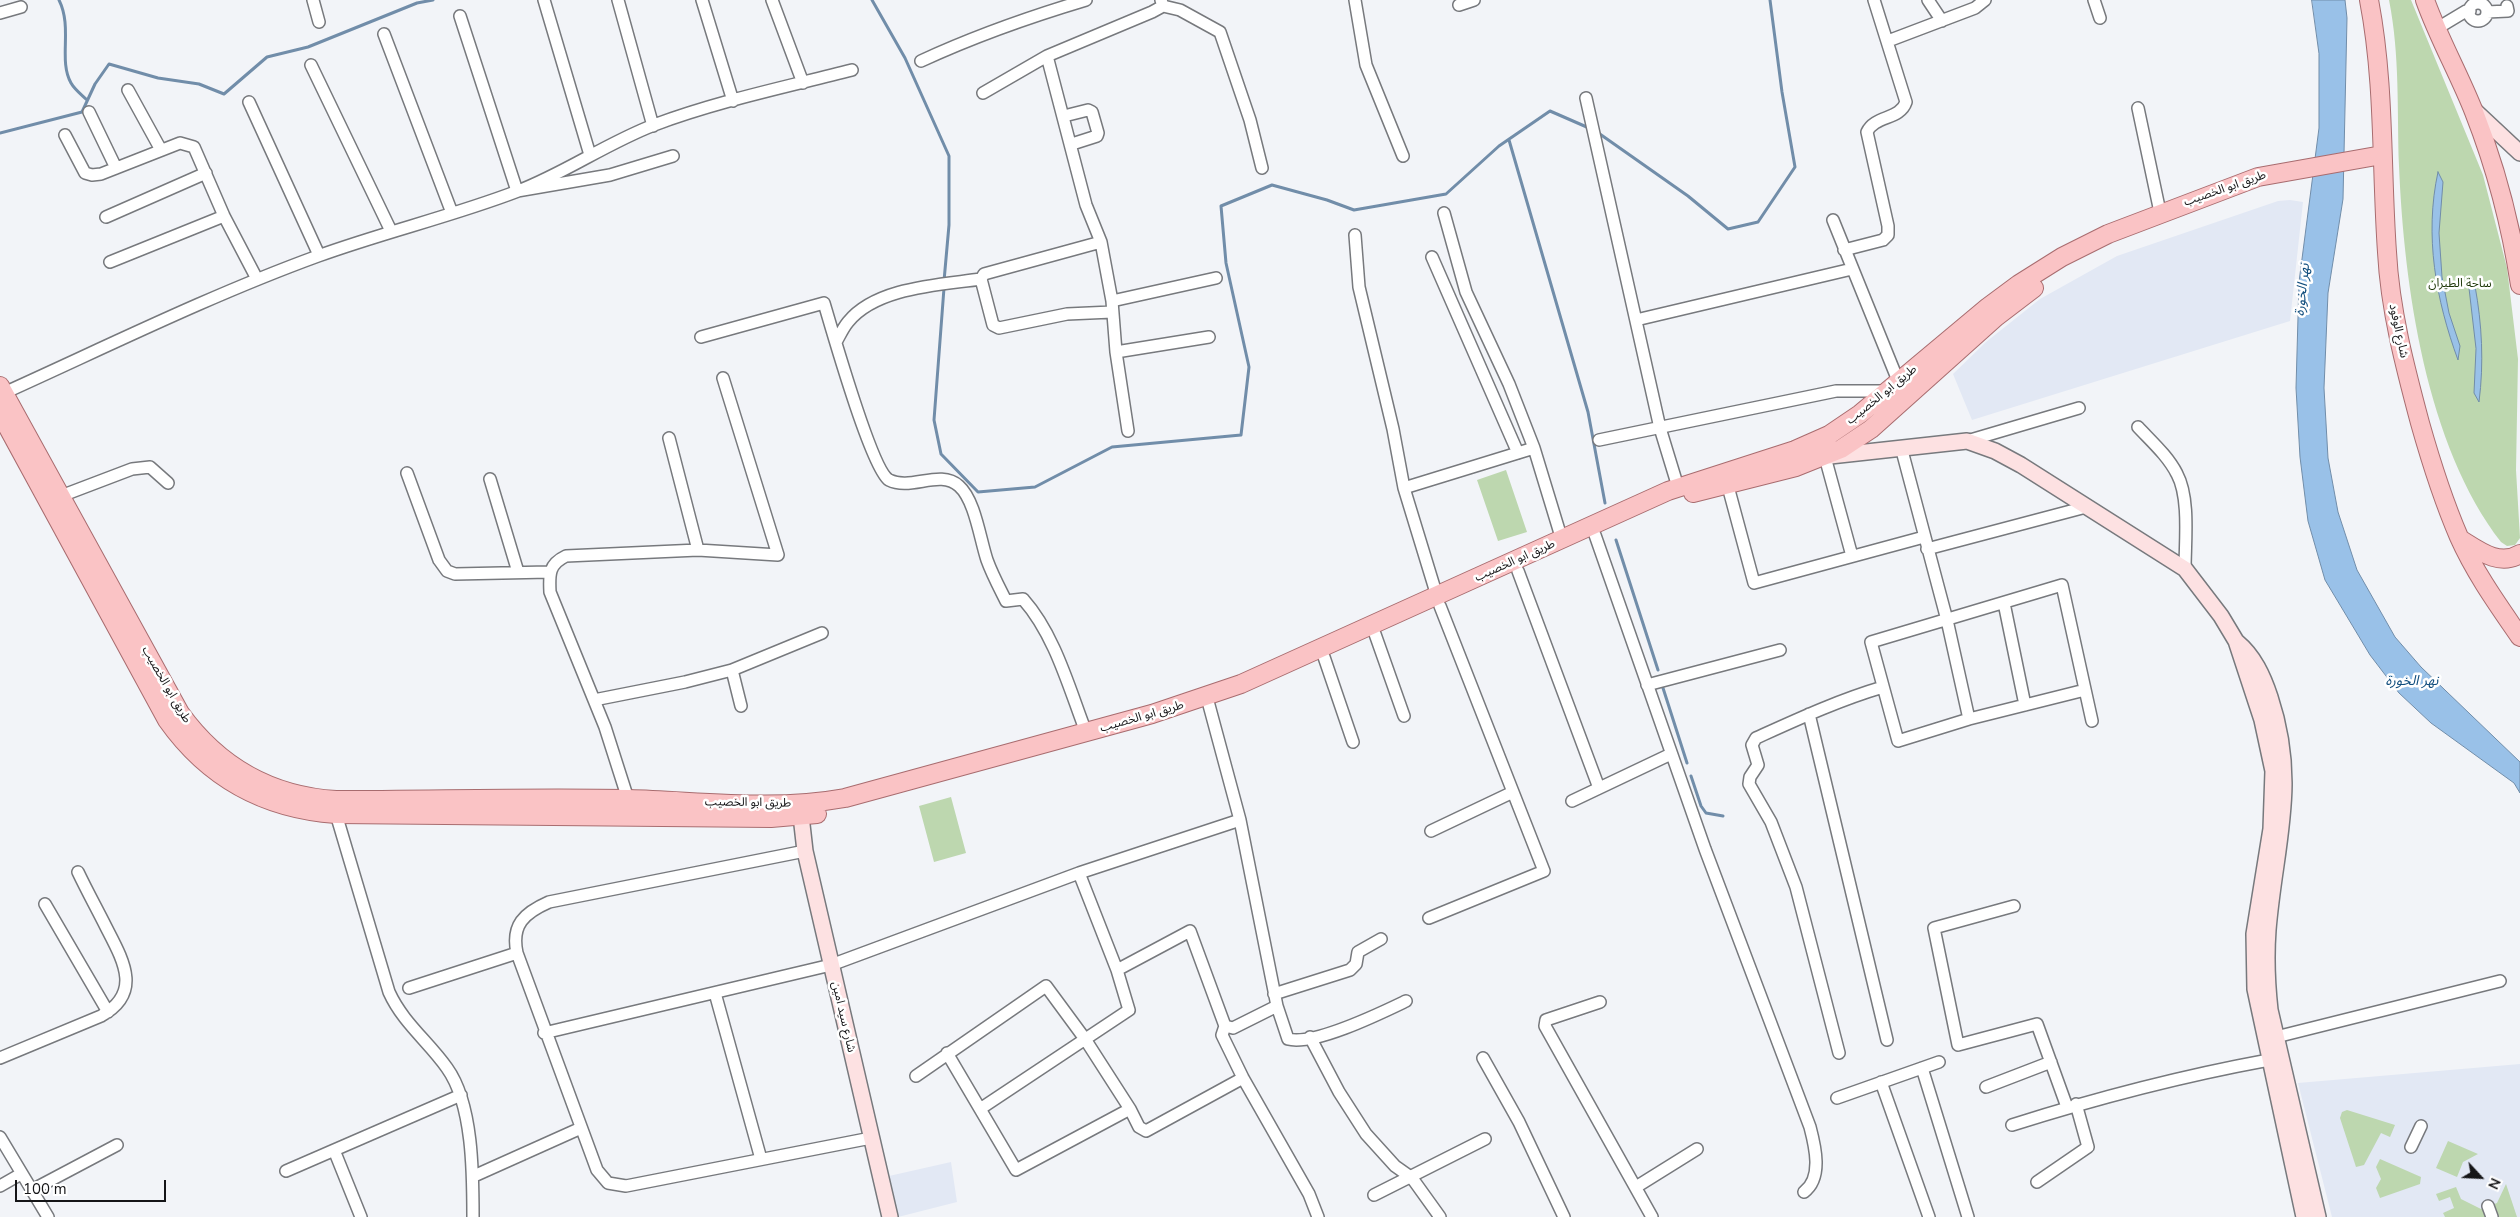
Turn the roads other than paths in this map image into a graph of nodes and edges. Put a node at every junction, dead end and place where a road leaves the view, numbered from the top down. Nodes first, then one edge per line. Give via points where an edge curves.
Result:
1 (313, 0) edge
2 (544, 0) edge
3 (618, 0) edge
4 (702, 0) edge
5 (772, 0) edge
6 (1086, 0) edge
7 (1354, 0) edge
8 (1474, 0) edge
9 (1874, 0) edge
10 (1928, 0) edge
11 (1985, 0) edge
12 (2094, 0) edge
13 (2369, 0) edge
14 (2425, 0) edge
15 (1162, 3) edge
16 (1459, 5) dead end
17 (2469, 6) edge
18 (2507, 6) dead end
19 (22, 7) dead end
20 (2487, 7) edge
21 (0, 14) edge
22 (460, 16) dead end
23 (2100, 18) dead end
24 (1942, 21) junction
25 (319, 22) dead end
26 (2436, 29) junction
27 (384, 34) dead end
28 (1888, 41) junction
29 (1047, 56) junction
30 (921, 61) dead end
31 (312, 65) dead end
32 (852, 70) dead end
33 (803, 83) junction
34 (128, 90) dead end
35 (983, 93) dead end
36 (1586, 98) dead end
37 (733, 100) junction
38 (249, 102) dead end
39 (2138, 108) dead end
40 (2473, 109) junction
41 (88, 112) dead end
42 (1064, 116) junction
43 (653, 126) junction
44 (65, 134) dead end
45 (1072, 144) junction
46 (161, 150) junction
47 (2520, 153) edge
48 (590, 155) junction
49 (672, 156) dead end
50 (1403, 156) dead end
51 (2382, 161) junction
52 (116, 168) junction
53 (1262, 168) dead end
54 (206, 173) junction
55 (2309, 173) junction
56 (517, 191) junction
57 (2160, 212) junction
58 (452, 213) junction
59 (1444, 213) dead end
60 (224, 216) junction
61 (106, 217) dead end
62 (1833, 220) dead end
63 (391, 231) junction
64 (1355, 235) dead end
65 (1101, 242) junction
66 (2517, 248) edge
67 (1844, 250) junction
68 (319, 255) junction
69 (1432, 257) dead end
70 (110, 262) dead end
71 (1852, 269) junction
72 (1216, 278) dead end
73 (257, 279) junction
74 (981, 279) junction
75 (2520, 285) edge
76 (1112, 307) junction
77 (1992, 312) junction
78 (1636, 320) junction
79 (701, 337) dead end
80 (1209, 337) dead end
81 (836, 342) junction
82 (1116, 352) junction
83 (723, 378) dead end
84 (1894, 387) junction
85 (2, 390) edge
86 (2079, 408) dead end
87 (0, 413) edge
88 (2138, 427) dead end
89 (1660, 428) junction
90 (1128, 431) dead end
91 (669, 438) dead end
92 (1599, 440) dead end
93 (1967, 442) junction
94 (1534, 448) junction
95 (1901, 448) junction
96 (1518, 453) junction
97 (1824, 457) junction
98 (407, 473) dead end
99 (490, 479) dead end
100 (1726, 479) junction
101 (168, 483) dead end
102 (1678, 486) junction
103 (1404, 488) junction
104 (61, 496) junction
105 (2086, 507) junction
106 (1595, 535) junction
107 (1924, 537) junction
108 (2460, 538) junction
109 (1562, 540) junction
110 (1927, 549) junction
111 (698, 550) junction
112 (2520, 554) edge
113 (1852, 556) junction
114 (2185, 569) junction
115 (1518, 571) junction
116 (518, 572) junction
117 (549, 572) junction
118 (1438, 601) junction
119 (2004, 603) junction
120 (1947, 620) junction
121 (822, 633) dead end
122 (1376, 634) junction
123 (2520, 637) edge
124 (2236, 641) junction
125 (1780, 650) dead end
126 (1324, 656) junction
127 (732, 670) junction
128 (1646, 685) junction
129 (1883, 687) junction
130 (2085, 690) junction
131 (594, 700) junction
132 (2025, 705) junction
133 (741, 706) dead end
134 (1209, 706) junction
135 (1809, 714) junction
136 (1404, 716) dead end
137 (1969, 719) junction
138 (2092, 721) dead end
139 (1086, 732) junction
140 (1353, 742) dead end
141 (1023, 754) junction
142 (1671, 754) junction
143 (1599, 788) junction
144 (1514, 792) junction
145 (628, 799) junction
146 (1572, 801) dead end
147 (552, 807) junction
148 (336, 814) junction
149 (801, 816) junction
150 (1240, 820) junction
151 (1431, 831) dead end
152 (805, 851) junction
153 (78, 872) dead end
154 (1079, 873) junction
155 (45, 904) dead end
156 (2014, 906) dead end
157 (1429, 918) dead end
158 (1381, 939) dead end
159 (517, 953) junction
160 (831, 966) junction
161 (1117, 970) junction
162 (2500, 981) dead end
163 (409, 988) dead end
164 (715, 993) junction
165 (1276, 1000) junction
166 (1406, 1000) dead end
167 (1600, 1002) dead end
168 (108, 1012) junction
169 (1225, 1026) junction
170 (544, 1033) junction
171 (1310, 1037) junction
172 (2276, 1038) junction
173 (1085, 1039) junction
174 (1887, 1040) dead end
175 (947, 1053) junction
176 (1839, 1053) dead end
177 (0, 1058) edge
178 (1483, 1058) dead end
179 (2269, 1060) junction
180 (1939, 1062) dead end
181 (2051, 1062) junction
182 (1922, 1068) junction
183 (916, 1076) dead end
184 (1242, 1078) junction
185 (1881, 1082) junction
186 (1986, 1087) dead end
187 (461, 1095) junction
188 (1837, 1098) dead end
189 (2071, 1106) junction
190 (980, 1109) junction
191 (1130, 1109) junction
192 (2012, 1124) dead end
193 (2421, 1126) dead end
194 (581, 1128) junction
195 (0, 1137) edge
196 (871, 1138) junction
197 (1486, 1139) dead end
198 (117, 1145) dead end
199 (2411, 1146) dead end
200 (1697, 1149) dead end
201 (334, 1150) junction
202 (761, 1159) junction
203 (286, 1171) dead end
204 (21, 1174) junction
205 (474, 1176) junction
206 (1412, 1178) junction
207 (2038, 1182) dead end
208 (0, 1186) edge
209 (1636, 1187) junction
210 (32, 1190) junction
211 (1804, 1192) dead end
212 (1374, 1194) dead end
213 (48, 1217) edge
214 (361, 1217) edge
215 (473, 1217) edge
216 (890, 1217) edge
217 (1318, 1217) edge
218 (1440, 1217) edge
219 (1564, 1217) edge
220 (1652, 1217) edge
221 (1929, 1217) edge
222 (1968, 1217) edge
223 (2304, 1217) edge
224 (2318, 1217) edge

1 - 25 street
2 - 48 street
3 - 43 street
4 - 37 street
5 - 33 street
6 - 30 street via 1027,17
7 - 50 street via 1366,65
8 - 16 street
9 - 28 street
10 - 24 street
11 - 24 street via 1975,8
12 - 23 street
13 - 51 main road, شارع الوفود via 2378,65
14 - 26 main road
15 - 29 street via 1136,21
15 - 53 street via 1220,32 1250,120
17 - 20 street via 2473,19 2478,21 2486,17
17 - 26 street
18 - 20 street via 2508,11
19 - 21 street
22 - 56 street
24 - 28 street
26 - 40 main road
27 - 58 street
28 - 67 street via 1906,102 1899,112 1871,125 1867,136 1889,232 1883,240
29 - 35 street
29 - 42 street
31 - 63 street
32 - 33 street
33 - 37 street
34 - 46 street
36 - 78 street
37 - 43 street
38 - 68 street
39 - 57 street
40 - 47 street
40 - 66 main road
41 - 52 street
42 - 45 street
42 - 45 street via 1088,110 1092,112 1097,136
43 - 48 street
44 - 52 street via 85,173 101,174
45 - 65 street via 1086,205
46 - 52 street
46 - 54 street via 180,142 194,147
48 - 56 street via 555,176
49 - 56 street via 610,175
51 - 55 main road, طريق ابو الخصيب
51 - 108 main road, شارع الوفود via 2387,254 2398,331 2434,470
54 - 60 street
54 - 61 street
55 - 57 main road, طريق ابو الخصيب via 2258,177
55 - 77 main road, طريق ابو الخصيب via 2112,244
56 - 58 street
57 - 77 main road, طريق ابو الخصيب via 2062,257
58 - 63 street
59 - 94 street via 1466,292 1510,384
60 - 70 street
60 - 73 street
62 - 67 street
63 - 68 street
64 - 103 street via 1359,287
65 - 74 street via 984,274
65 - 76 street
66 - 75 main road
67 - 71 street
68 - 73 street
69 - 96 street
71 - 78 street
71 - 84 street
72 - 76 street
73 - 85 street
74 - 76 street via 993,325 999,328
74 - 81 street via 896,292 876,300 849,321
76 - 82 street
77 - 84 main road, طريق ابو الخصيب
77 - 97 main road, طريق ابو الخصيب via 1871,429
78 - 89 street
79 - 81 street via 824,304
80 - 82 street
81 - 139 street via 853,400 884,477 909,485 944,480 959,486 974,513 988,561 1006,601 1023,599 1032,609 1047,636
82 - 90 street
83 - 111 street via 778,555
84 - 89 street via 1836,391
84 - 100 main road, طريق ابو الخصيب via 1853,420 1821,439
85 - 104 main road, طريق ابو الخصيب
86 - 93 street
87 - 148 main road, طريق ابو الخصيب via 156,703 178,737 207,765 252,794 296,809
88 - 114 street via 2174,468 2181,483
89 - 92 street
89 - 102 street
91 - 111 street
93 - 95 street
93 - 105 street via 1995,451 2021,465
94 - 96 street
94 - 109 street
95 - 97 street
95 - 107 street
96 - 103 street
97 - 100 main road, طريق ابو الخصيب
97 - 113 street
98 - 116 street via 443,568 455,574
99 - 116 street
100 - 102 main road, طريق ابو الخصيب
100 - 106 main road, طريق ابو الخصيب
100 - 113 street via 1754,583
101 - 104 street via 150,467 143,467
102 - 109 main road, طريق ابو الخصيب
103 - 118 street
104 - 147 main road, طريق ابو الخصيب via 180,713 203,742 247,776 282,791 318,799
105 - 110 street
105 - 114 street
106 - 115 main road, طريق ابو الخصيب
106 - 128 street
107 - 110 street
107 - 113 street
108 - 112 main road via 2498,559
108 - 123 main road, شارع الوفود via 2486,586
109 - 118 main road, طريق ابو الخصيب
110 - 120 street
111 - 117 street via 566,556 557,560
114 - 124 street via 2222,616
115 - 118 main road, طريق ابو الخصيب
115 - 143 street
116 - 117 street
117 - 131 street via 550,592
118 - 122 main road, طريق ابو الخصيب
118 - 139 main road, طريق ابو الخصيب via 1219,693
118 - 144 street
119 - 120 street
119 - 130 street via 2062,585
119 - 132 street
120 - 129 street via 1871,642
120 - 137 street
121 - 127 street
122 - 126 main road, طريق ابو الخصيب
122 - 136 street
124 - 172 street via 2248,651 2267,687 2279,728 2285,771 2284,814 2267,952 2270,1010
124 - 179 street via 2262,720 2273,770 2271,829 2253,952 2257,1007
125 - 128 street
126 - 134 main road, طريق ابو الخصيب
126 - 140 street
127 - 131 street
127 - 133 street
128 - 142 street
129 - 135 street
129 - 137 street via 1898,741
130 - 132 street
130 - 138 street
131 - 145 street
132 - 137 street
134 - 141 main road, طريق ابو الخصيب
134 - 150 street
135 - 174 street
135 - 176 street via 1754,740 1752,748 1758,765 1749,784 1771,822 1796,887
139 - 141 main road, طريق ابو الخصيب
141 - 145 main road, طريق ابو الخصيب via 844,798 811,803 777,805
141 - 149 main road, طريق ابو الخصيب via 864,804
142 - 143 street
142 - 211 street via 1810,1127 1815,1172 1811,1186
143 - 146 street
144 - 151 street
144 - 157 street via 1544,871
145 - 147 main road, طريق ابو الخصيب
147 - 148 main road, طريق ابو الخصيب
147 - 149 main road, طريق ابو الخصيب
148 - 187 street via 392,998 403,1017 446,1067
149 - 152 street, شارع سيد امين
150 - 154 street
150 - 165 street
152 - 159 street via 549,902 522,918 515,935
152 - 160 street, شارع سيد امين
153 - 168 street via 125,966 124,992
154 - 160 street
154 - 161 street
155 - 168 street
156 - 181 street via 1934,928 1958,1045 2037,1024
158 - 165 street via 1358,952 1356,964 1350,970
159 - 163 street
159 - 170 street
160 - 164 street
160 - 196 street, شارع سيد امين
161 - 169 street via 1190,931
161 - 173 street via 1129,1010
162 - 172 street
164 - 170 street
164 - 202 street
165 - 169 street via 1233,1028
165 - 171 street via 1288,1038 1297,1041
166 - 171 street via 1347,1027
167 - 209 street via 1546,1020 1545,1026
168 - 177 street
169 - 184 street via 1222,1035
170 - 194 street
171 - 206 street via 1366,1134 1395,1166
172 - 224 street
173 - 175 street via 1046,986
173 - 190 street
173 - 191 street
175 - 183 street
175 - 190 street
178 - 219 street
179 - 189 street via 2167,1081
179 - 223 street
180 - 182 street
181 - 186 street
181 - 189 street
182 - 185 street
182 - 222 street
184 - 191 street via 1146,1131 1139,1127
184 - 217 street via 1309,1194
185 - 188 street
185 - 221 street
187 - 201 street
187 - 205 street
189 - 192 street
189 - 207 street via 2088,1147
190 - 191 street via 1016,1170
193 - 199 street
194 - 202 street via 602,1178 617,1186
194 - 205 street
195 - 204 street
196 - 202 street
196 - 216 street, شارع سيد امين
197 - 206 street
198 - 210 street
200 - 209 street
201 - 203 street
201 - 214 street
204 - 208 street
204 - 210 street
205 - 215 street
206 - 212 street
206 - 218 street
209 - 220 street
210 - 213 street

